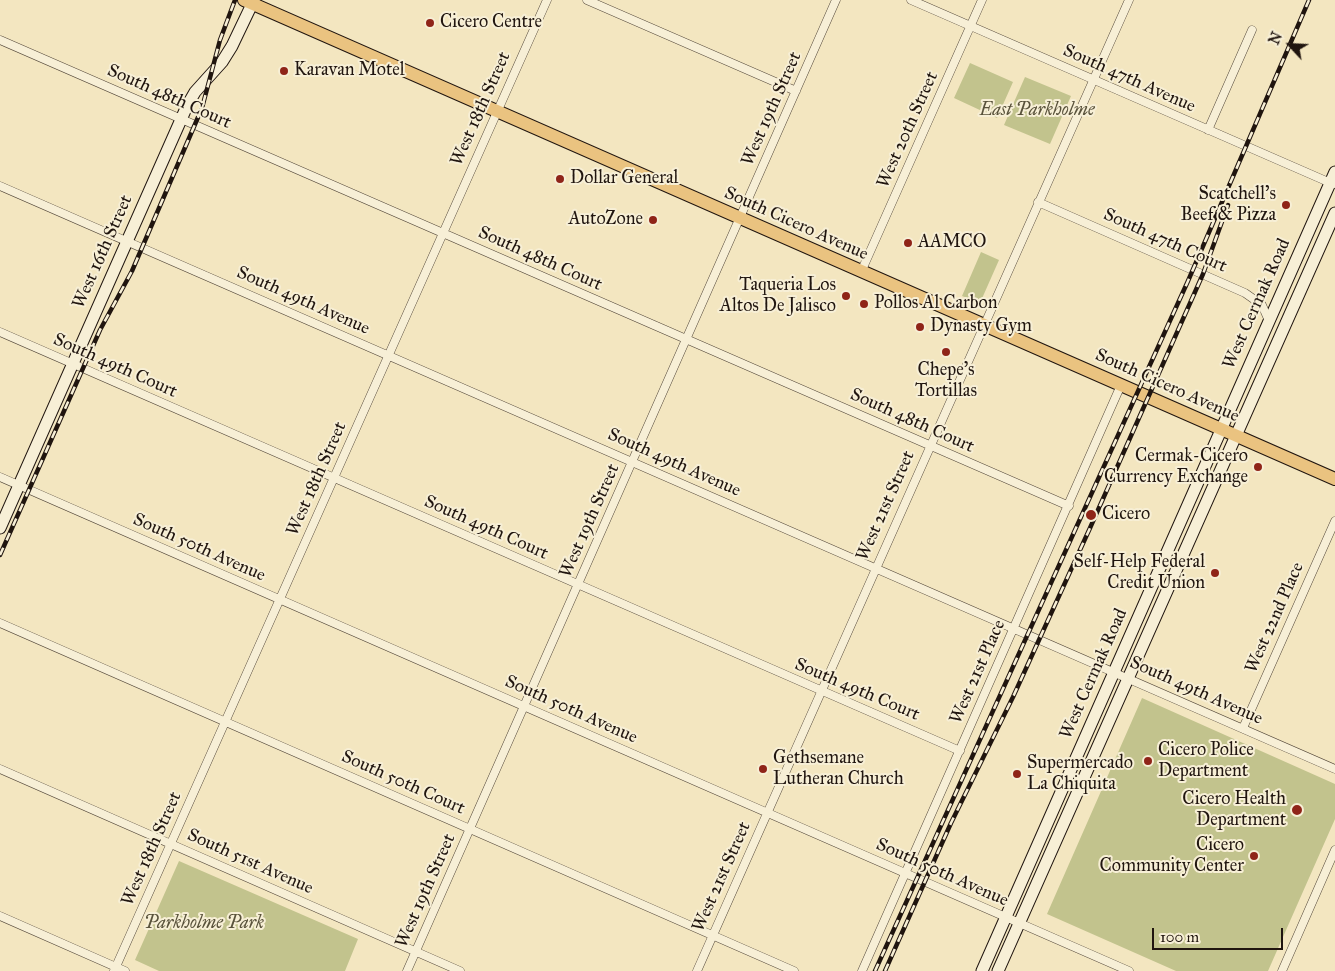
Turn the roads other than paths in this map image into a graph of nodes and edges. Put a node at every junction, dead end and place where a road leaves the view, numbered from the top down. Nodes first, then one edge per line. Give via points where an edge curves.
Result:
1 (547, 0) edge
2 (587, 0) edge
3 (836, 0) edge
4 (912, 0) edge
5 (982, 0) edge
6 (1129, 0) edge
7 (250, 1) edge
8 (970, 26) junction
9 (1252, 30) dead end
10 (0, 40) edge
11 (1093, 79) junction
12 (796, 91) junction
13 (497, 111) junction
14 (182, 119) junction
15 (1208, 130) junction
16 (1334, 180) edge
17 (0, 186) edge
18 (1038, 202) junction
19 (1335, 213) edge
20 (740, 218) junction
21 (443, 233) junction
22 (128, 241) junction
23 (861, 272) junction
24 (1269, 321) junction
25 (983, 325) junction
26 (0, 332) edge
27 (686, 339) junction
28 (389, 355) junction
29 (73, 364) junction
30 (1121, 385) junction
31 (1221, 429) junction
32 (1236, 435) junction
33 (929, 445) junction
34 (632, 461) junction
35 (0, 477) edge
36 (334, 478) junction
37 (1335, 479) edge
38 (19, 486) junction
39 (1068, 506) junction
40 (1335, 521) edge
41 (0, 528) edge
42 (875, 567) junction
43 (578, 584) junction
44 (280, 600) junction
45 (0, 623) edge
46 (1014, 628) junction
47 (1115, 671) junction
48 (1128, 677) junction
49 (821, 691) junction
50 (524, 706) junction
51 (225, 722) junction
52 (1242, 728) junction
53 (960, 751) junction
54 (1335, 769) edge
55 (0, 770) edge
56 (767, 813) junction
57 (470, 829) junction
58 (171, 844) junction
59 (1335, 850) edge
60 (905, 873) junction
61 (0, 916) edge
62 (1006, 917) junction
63 (1019, 923) junction
64 (713, 935) junction
65 (416, 952) junction
66 (115, 969) edge
67 (125, 971) edge
68 (407, 971) edge
69 (460, 971) edge
70 (697, 971) edge
71 (794, 971) edge
72 (862, 971) edge
73 (982, 971) edge
74 (998, 971) edge
75 (1129, 971) edge
76 (1282, 971) edge

1 - 13 street, West 18th Street
2 - 12 street
3 - 12 street, West 19th Street
4 - 8 street, South 47th Avenue
5 - 8 street, West 20th Street
6 - 11 street, West 21st Street
7 - 13 main road, South Cicero Avenue
7 - 14 main road, West 16th Street via 232,46 195,92
8 - 11 street, South 47th Avenue
8 - 23 street, West 20th Street
9 - 15 street
10 - 14 street, South 48th Court
11 - 15 street, South 47th Avenue
11 - 18 street, West 21st Street
12 - 20 street, West 19th Street
13 - 20 main road, South Cicero Avenue
13 - 21 street, West 18th Street
14 - 21 street, South 48th Court
14 - 22 main road, West 16th Street
15 - 16 street, South 47th Avenue
16 - 24 main road, West Cermak Road
17 - 22 street, South 49th Avenue
18 - 24 street, South 47th Court via 1245,293 1262,305
18 - 25 street, West 21st Street
19 - 32 main road, West Cermak Road
20 - 23 main road, South Cicero Avenue
20 - 27 street, West 19th Street
21 - 27 street, South 48th Court
21 - 28 street, West 18th Street
22 - 28 street, South 49th Avenue
22 - 29 main road, West 16th Street
23 - 25 main road, South Cicero Avenue
24 - 31 main road, West Cermak Road
25 - 30 main road, South Cicero Avenue
25 - 33 street, West 21st Street
26 - 29 street, South 49th Court
27 - 33 street, South 48th Court
27 - 34 street, West 19th Street
28 - 34 street, South 49th Avenue
28 - 36 street, West 18th Street
29 - 36 street, South 49th Court
29 - 38 main road, West 16th Street
30 - 31 main road, South Cicero Avenue
30 - 39 street, West 21st Place
31 - 32 main road, South Cicero Avenue
31 - 47 main road, West Cermak Road
32 - 37 main road, South Cicero Avenue
32 - 48 main road, West Cermak Road
33 - 39 street, South 48th Court
33 - 42 street, West 21st Street
34 - 42 street, South 49th Avenue
34 - 43 street, West 19th Street
35 - 38 street, South 50th Avenue
36 - 43 street, South 49th Court
36 - 44 street, West 18th Street
38 - 41 main road, West 16th Street
38 - 44 street, South 50th Avenue
39 - 46 street, West 21st Place
40 - 52 street, West 22nd Place
42 - 46 street, South 49th Avenue
42 - 49 street, West 21st Street
43 - 49 street, South 49th Court
43 - 50 street, West 19th Street
44 - 50 street, South 50th Avenue
44 - 51 street, West 18th Street
45 - 51 street, South 50th Court
46 - 47 street, South 49th Avenue
46 - 53 street, West 21st Place
47 - 48 street, South 49th Avenue
47 - 62 main road, West Cermak Road
48 - 52 street, South 49th Avenue
48 - 63 main road, West Cermak Road
49 - 53 street, South 49th Court
49 - 56 street, West 21st Street
50 - 56 street, South 50th Avenue
50 - 57 street, West 19th Street
51 - 57 street, South 50th Court
51 - 58 street, West 18th Street
52 - 54 street, South 49th Avenue
53 - 60 street, West 21st Place
55 - 58 street, South 51st Avenue
56 - 60 street, South 50th Avenue
56 - 64 street, West 21st Street
57 - 64 street, South 50th Court
57 - 65 street, West 19th Street
58 - 65 street, South 51st Avenue
58 - 66 street, West 18th Street
59 - 76 street
60 - 62 street, South 50th Avenue
60 - 72 street, West 21st Place
61 - 66 street
62 - 63 street, South 50th Avenue
62 - 73 main road, West Cermak Road
63 - 74 main road, West Cermak Road
63 - 75 street, South 50th Avenue
64 - 70 street, West 21st Street
64 - 71 street, South 50th Court
65 - 68 street, West 19th Street
65 - 69 street, South 51st Avenue
66 - 67 street

